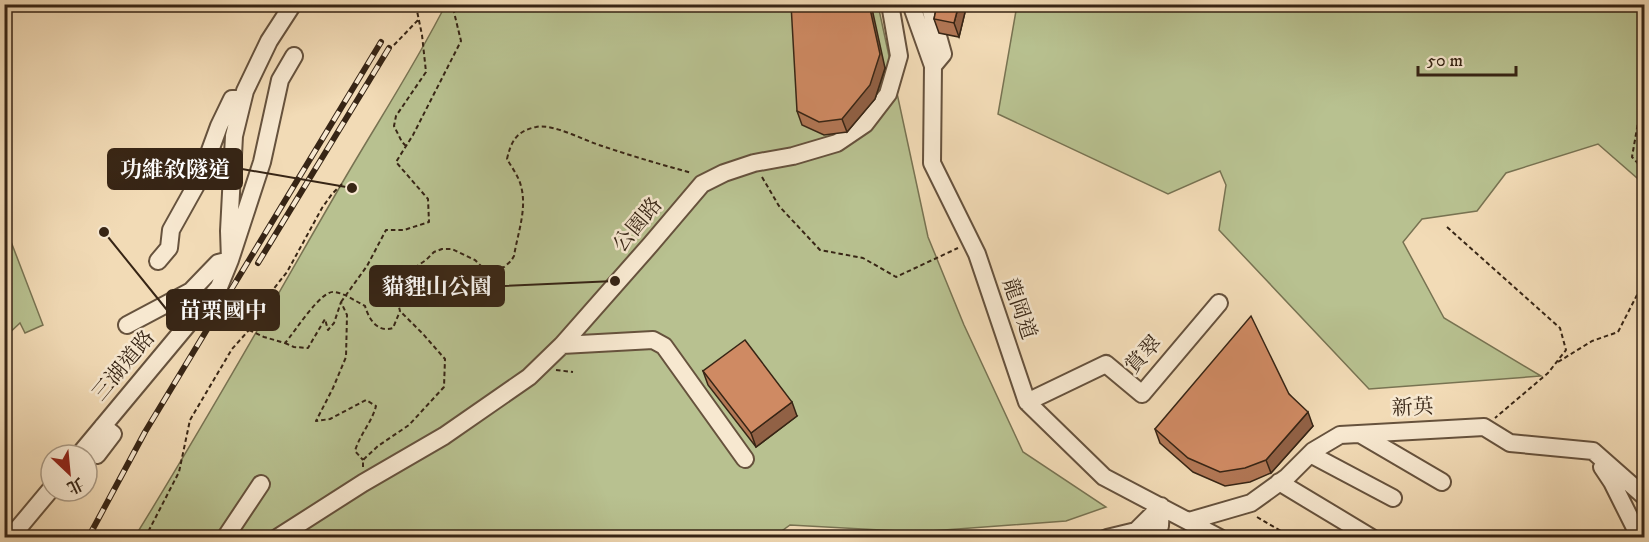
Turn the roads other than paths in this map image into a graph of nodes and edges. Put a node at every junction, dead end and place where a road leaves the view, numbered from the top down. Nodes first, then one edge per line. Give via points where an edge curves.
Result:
1 (293, 4) edge
2 (890, 4) edge
3 (911, 4) edge
4 (929, 4) edge
5 (294, 56) dead end
6 (933, 66) junction
7 (243, 99) junction
8 (230, 260) junction
9 (158, 261) dead end
10 (1219, 303) dead end
11 (127, 325) dead end
12 (562, 345) junction
13 (1027, 402) junction
14 (104, 426) junction
15 (1360, 434) junction
16 (89, 443) edge
17 (1593, 451) junction
18 (99, 452) edge
19 (1310, 454) junction
20 (745, 459) dead end
21 (1279, 482) junction
22 (1442, 482) dead end
23 (261, 484) dead end
24 (1644, 496) edge
25 (1393, 498) dead end
26 (39, 503) edge
27 (1161, 506) junction
28 (1189, 521) junction
29 (8, 537) edge
30 (225, 537) edge
31 (277, 537) edge
32 (1107, 537) edge
33 (1150, 537) edge
34 (1220, 537) edge
35 (1372, 537) edge
36 (1640, 537) edge

1 - 7 street, 三湖道路 via 269,41
2 - 12 street, 公園路 via 899,56 888,94 865,124 837,143 754,163 702,183
3 - 6 street, 龍岡道
4 - 6 street via 944,54
5 - 8 street via 280,80 262,162
6 - 13 street, 龍岡道 via 932,163 977,254
7 - 8 street, 三湖道路 via 234,136
7 - 9 street via 232,99 200,178 171,230 169,248
8 - 11 street via 218,263 191,291
8 - 14 street, 三湖道路 via 219,287
10 - 13 street, 賞翠 via 1142,394 1106,364
12 - 20 street via 653,340 664,346
12 - 31 street, 公園路 via 529,376 444,436
13 - 27 street, 龍岡道 via 1104,477
14 - 16 street, 三湖道路
14 - 18 street via 113,434
15 - 17 street, 新英 via 1484,427 1510,443
15 - 19 street, 新英 via 1340,435
15 - 22 street
17 - 24 street
17 - 36 street
19 - 21 street, 新英
19 - 25 street
21 - 28 street, 新英 via 1251,503
21 - 35 street
23 - 30 street
26 - 29 street
27 - 28 street, 龍岡道
27 - 32 street via 1136,531
27 - 33 street via 1160,526
28 - 34 street, 龍岡道

